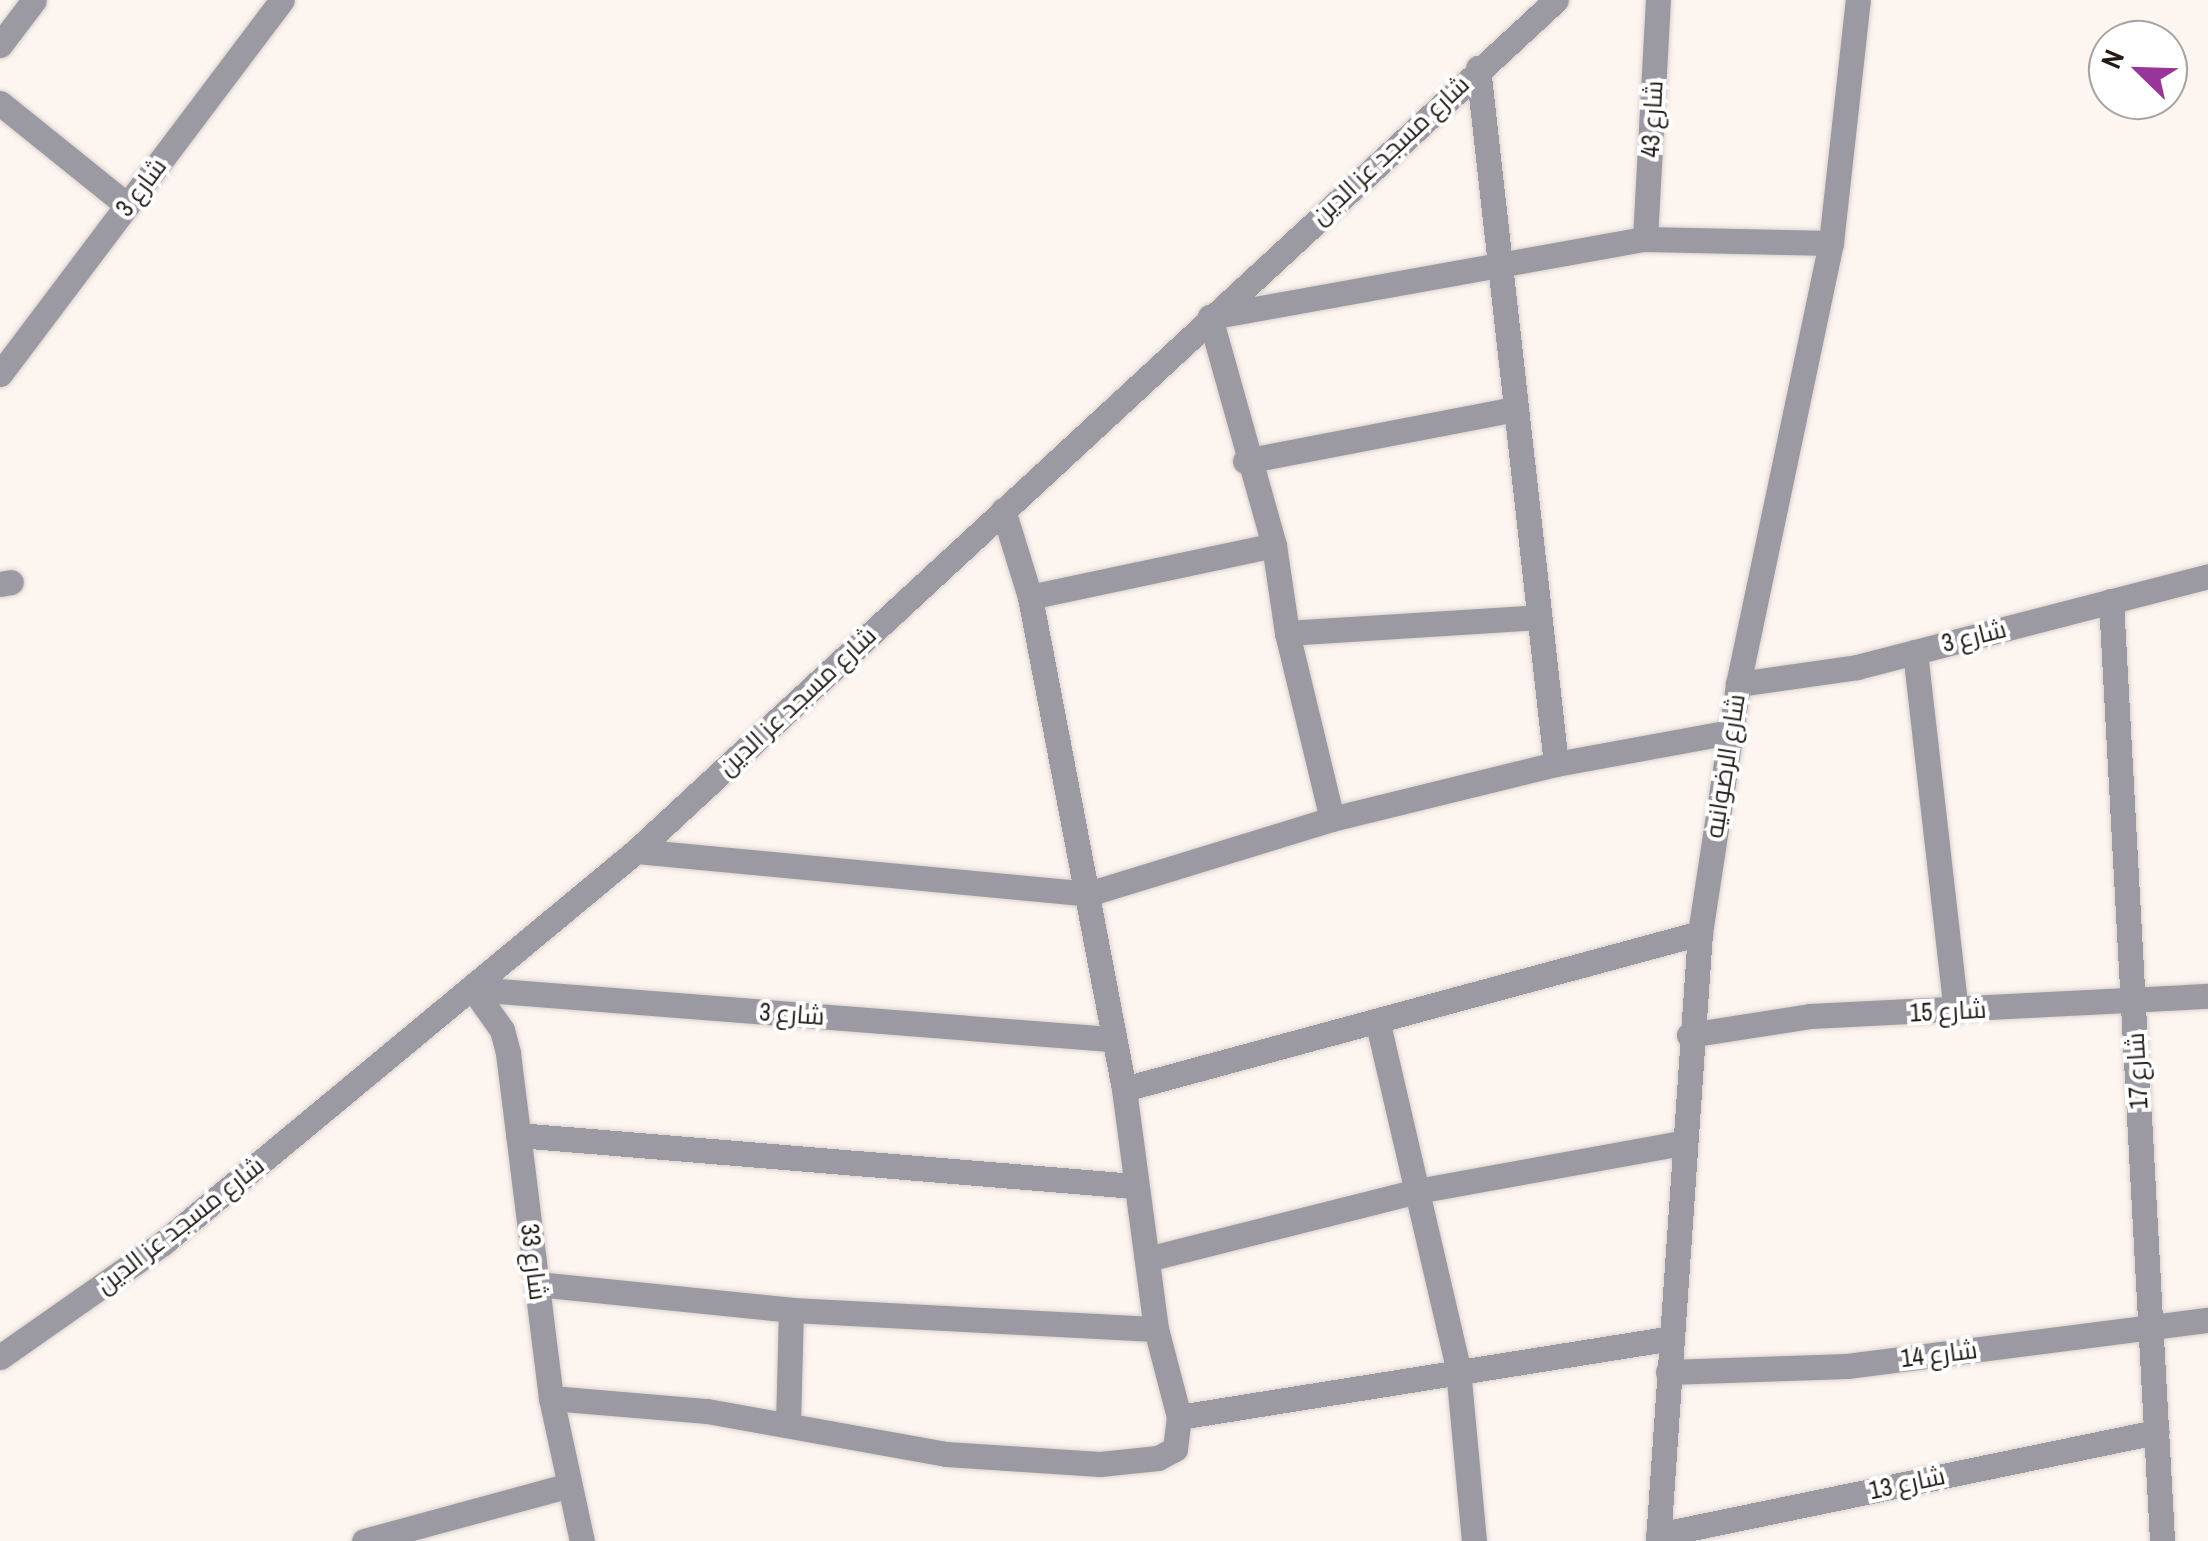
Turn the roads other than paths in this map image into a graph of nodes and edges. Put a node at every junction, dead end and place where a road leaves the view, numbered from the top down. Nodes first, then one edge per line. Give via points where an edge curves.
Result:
1 (34, 0) edge
2 (282, 0) edge
3 (1556, 0) edge
4 (1658, 0) edge
5 (1858, 0) edge
6 (0, 45) edge
7 (1478, 68) junction
8 (0, 102) edge
9 (128, 205) junction
10 (1646, 238) junction
11 (1831, 244) junction
12 (1503, 268) junction
13 (1210, 317) junction
14 (0, 374) edge
15 (1515, 409) junction
16 (1245, 461) junction
17 (1003, 510) junction
18 (1274, 545) junction
19 (2208, 576) edge
20 (1030, 597) junction
21 (2111, 602) junction
22 (1538, 617) junction
23 (1287, 633) junction
24 (1915, 652) junction
25 (1738, 684) junction
26 (1730, 732) junction
27 (1556, 764) junction
28 (1332, 818) junction
29 (636, 851) junction
30 (1088, 894) junction
31 (1700, 932) junction
32 (473, 990) junction
33 (2208, 996) edge
34 (2133, 1002) junction
35 (1956, 1011) junction
36 (1378, 1024) junction
37 (1690, 1034) junction
38 (1110, 1040) junction
39 (1124, 1088) junction
40 (518, 1135) junction
41 (1681, 1143) junction
42 (1135, 1186) junction
43 (1417, 1191) junction
44 (1147, 1258) junction
45 (537, 1284) junction
46 (791, 1310) junction
47 (2208, 1320) edge
48 (2150, 1327) junction
49 (1156, 1329) junction
50 (1670, 1338) junction
51 (0, 1357) edge
52 (1458, 1370) junction
53 (1668, 1372) junction
54 (551, 1398) junction
55 (1179, 1417) junction
56 (788, 1424) junction
57 (2156, 1432) junction
58 (566, 1486) junction
59 (1658, 1538) edge
60 (364, 1541) edge
61 (582, 1541) edge
62 (1474, 1541) edge
63 (2162, 1541) edge

1 - 6 street
2 - 9 street, شارع 3
3 - 7 street, شارع مسجد عز الدين
4 - 10 street, شارع 43
5 - 11 street, شارع الرضوانيه
7 - 12 street
7 - 13 street, شارع مسجد عز الدين
8 - 9 street
9 - 14 street, شارع 3
10 - 11 street
10 - 12 street
11 - 25 street, شارع الرضوانيه
12 - 13 street
12 - 15 street
13 - 16 street
13 - 17 street, شارع مسجد عز الدين
15 - 16 street
15 - 22 street
16 - 18 street
17 - 20 street
17 - 29 street, شارع مسجد عز الدين
18 - 20 street
18 - 23 street
19 - 21 street, شارع 3
20 - 30 street
21 - 24 street, شارع 3
21 - 34 street, شارع 17
22 - 23 street
22 - 27 street
23 - 28 street
24 - 25 street, شارع 3
24 - 35 street
25 - 26 street, شارع الرضوانيه
26 - 27 street
26 - 31 street, شارع الرضوانيه
27 - 28 street
28 - 30 street
29 - 30 street
29 - 32 street, شارع مسجد عز الدين
30 - 38 street
31 - 36 street
31 - 37 street, شارع الرضوانيه
32 - 38 street, شارع 3
32 - 40 street, شارع 33 via 502,1030
32 - 51 street, شارع مسجد عز الدين via 163,1243
33 - 34 street, شارع 15
34 - 35 street, شارع 15
34 - 48 street, شارع 17
35 - 37 street, شارع 15 via 1810,1016
36 - 39 street
36 - 43 street
37 - 41 street, شارع الرضوانيه
38 - 39 street
39 - 42 street
40 - 42 street
40 - 45 street, شارع 33
41 - 43 street
41 - 50 street, شارع الرضوانيه
42 - 44 street
43 - 44 street
43 - 52 street
44 - 49 street
45 - 46 street
45 - 54 street, شارع 33
46 - 49 street
46 - 56 street
47 - 48 street, شارع 14
48 - 53 street, شارع 14 via 1847,1366
48 - 57 street, شارع 17
49 - 55 street
50 - 52 street
50 - 53 street, شارع الرضوانيه
52 - 55 street
52 - 62 street
53 - 59 street, شارع الرضوانيه
54 - 56 street
54 - 58 street, شارع 33
55 - 56 street via 1175,1450 1165,1456 1100,1464 946,1454
57 - 59 street, شارع 13
57 - 63 street, شارع 17
58 - 60 street
58 - 61 street, شارع 33

